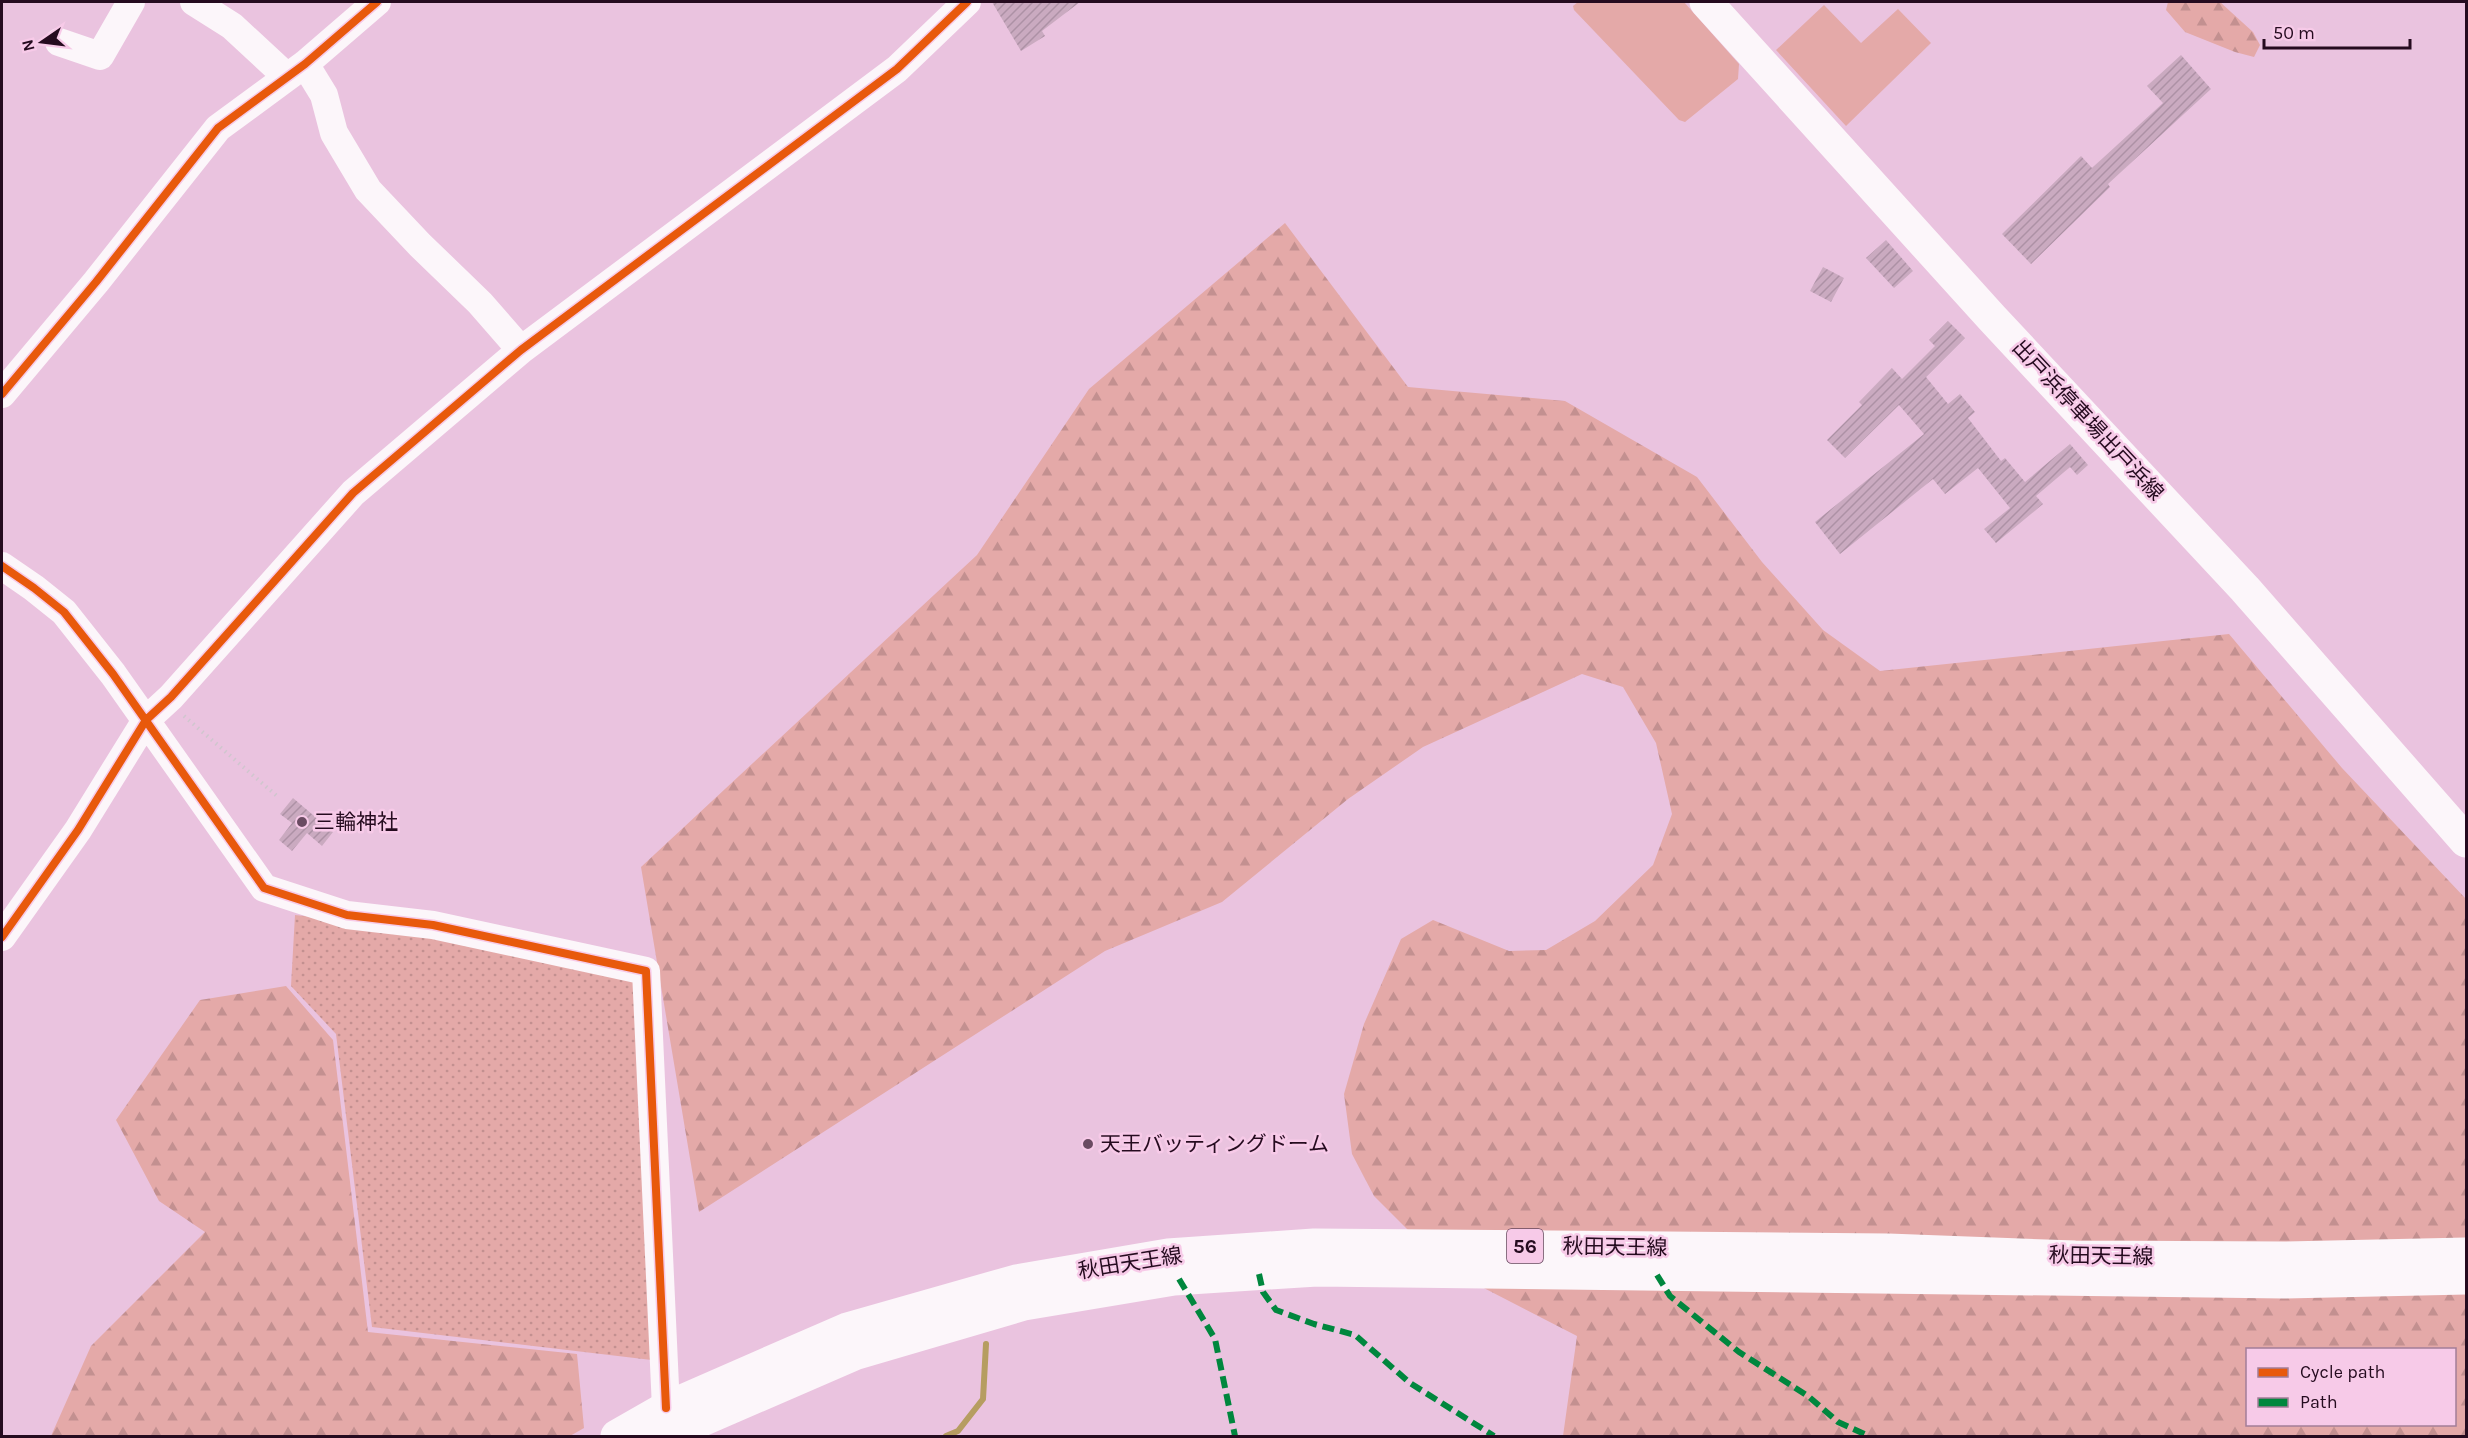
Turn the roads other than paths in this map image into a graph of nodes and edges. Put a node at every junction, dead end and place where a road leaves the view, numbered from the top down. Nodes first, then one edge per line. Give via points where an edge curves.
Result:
1 (131, 2) edge
2 (194, 2) edge
3 (377, 2) edge
4 (967, 2) edge
5 (1706, 2) edge
6 (59, 42) dead end
7 (295, 70) junction
8 (521, 350) junction
9 (2, 394) edge
10 (2, 566) edge
11 (146, 720) junction
12 (2466, 841) edge
13 (2, 937) edge
14 (2466, 1254) edge
15 (2466, 1278) edge
16 (665, 1422) edge
17 (617, 1437) edge

1 - 6 street via 100,56
2 - 7 street
3 - 7 street
4 - 8 street via 897,69
5 - 12 main road, 出戸浜停車場出戸浜線 via 1992,318 2245,589
7 - 8 street via 324,95 334,133 368,190
7 - 9 street via 218,128
8 - 11 street via 353,494
10 - 11 street via 64,612
11 - 13 street via 78,831
11 - 16 street via 264,888 347,915 433,924 646,971
14 - 16 main road, 秋田天王線 / 56 via 2074,1257 1888,1250 1314,1245 1168,1255 1016,1281 847,1329
15 - 16 main road, 秋田天王線 / 56 via 2284,1282 1317,1270 1174,1279 1024,1304 854,1354
16 - 17 main road, 秋田天王線 / 56

